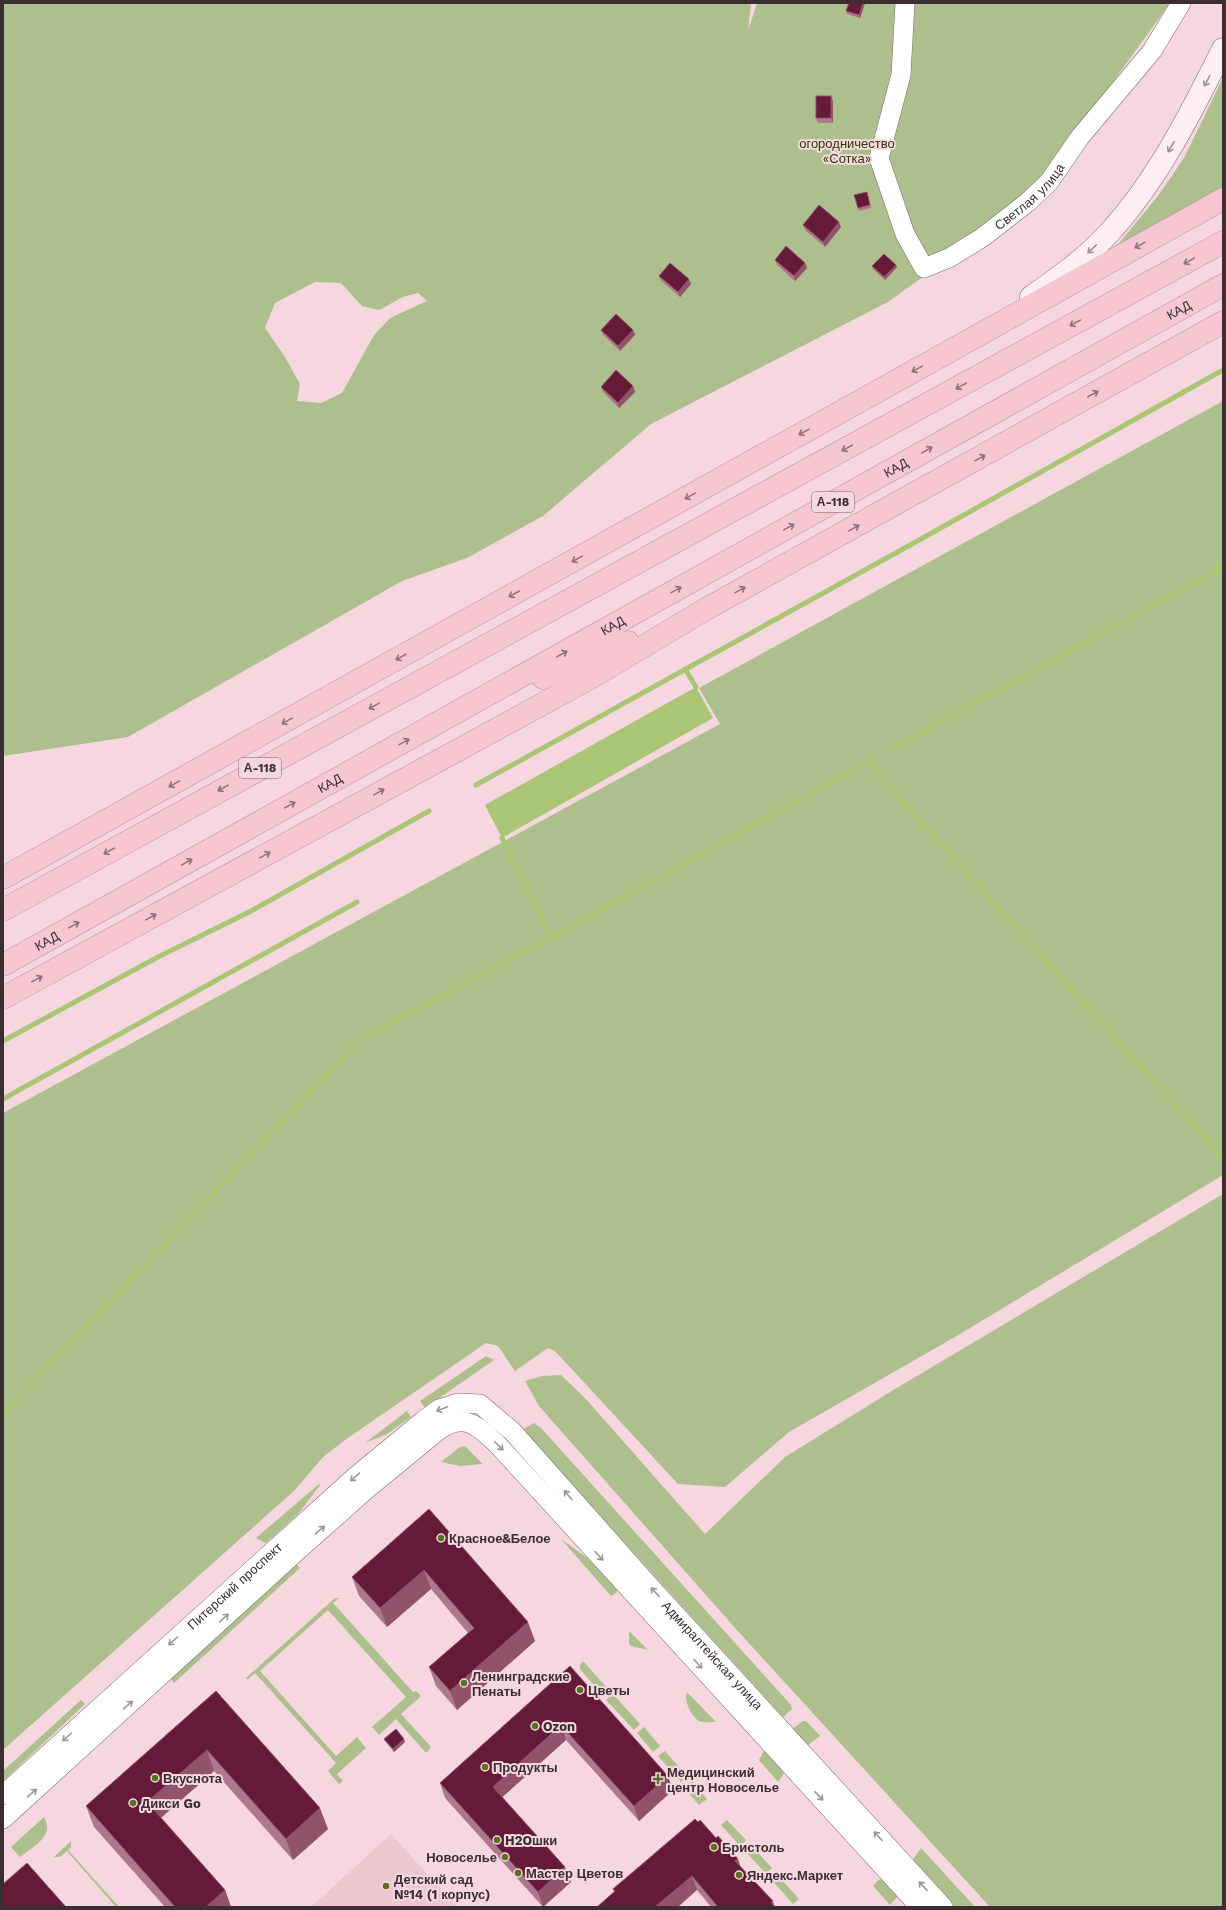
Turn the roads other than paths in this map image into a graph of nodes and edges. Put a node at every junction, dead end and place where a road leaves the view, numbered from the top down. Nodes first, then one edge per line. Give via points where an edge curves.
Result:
1 (905, 3) edge
2 (1181, 3) edge
3 (1223, 49) edge
4 (1223, 199) edge
5 (1223, 242) edge
6 (1223, 285) edge
7 (1223, 322) edge
8 (964, 343) junction
9 (706, 609) junction
10 (443, 721) junction
11 (75, 869) junction
12 (3, 878) edge
13 (3, 902) edge
14 (3, 910) edge
15 (3, 965) edge
16 (3, 998) edge
17 (480, 1404) joint
18 (469, 1422) joint
19 (3, 1795) edge
20 (3, 1819) edge
21 (920, 1907) edge
22 (943, 1907) edge

1 - 2 street, Светлая улица via 901,75 879,158 906,234 924,268 948,258 999,225 1050,182 1080,137 1152,51
3 -> 8 main road via 1191,113 1167,153 1129,209 1108,234 1074,267
4 -> 8 highway
5 -> 11 highway, А-118
10 -> 6 highway, КАД / А-118
9 -> 7 highway
8 -> 12 highway
9 - 10 highway
16 -> 9 highway via 594,676
15 -> 10 highway, КАД / А-118
11 - 13 highway
11 - 14 highway, А-118
17 -> 19 street, Питерский проспект via 458,1403 439,1410 411,1430 356,1476
22 -> 17 street, Адмиралтейская улица via 645,1582 513,1432
20 -> 18 street, Питерский проспект via 367,1489 439,1430 458,1421
18 -> 21 street, Адмиралтейская улица via 498,1445

